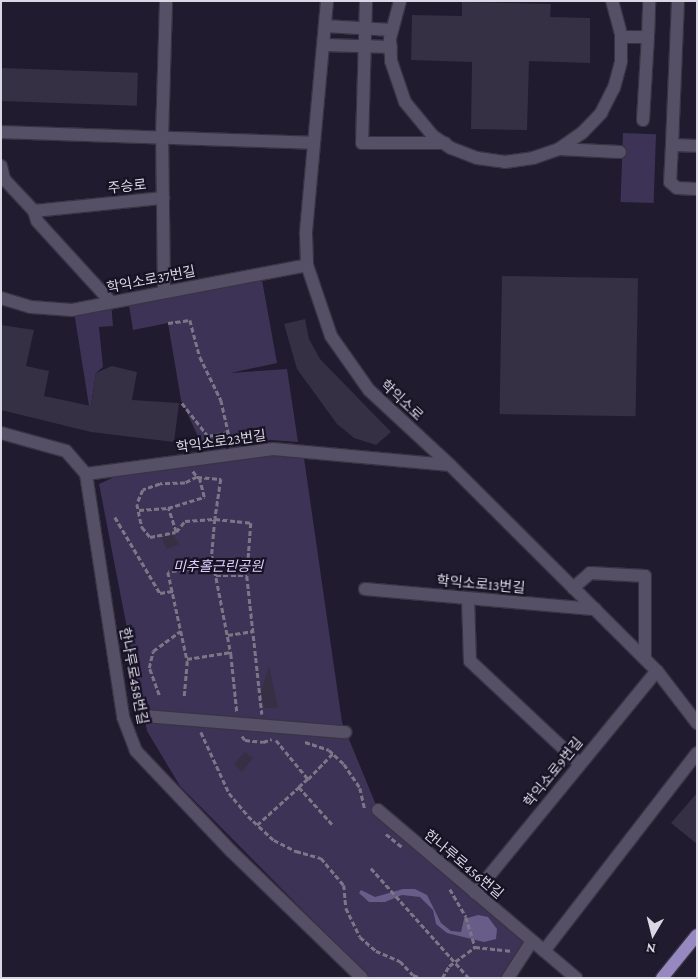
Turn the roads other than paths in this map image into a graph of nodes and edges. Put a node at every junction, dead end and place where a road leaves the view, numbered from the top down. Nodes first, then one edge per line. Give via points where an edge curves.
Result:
1 (166, 1) edge
2 (326, 1) edge
3 (366, 1) edge
4 (400, 1) edge
5 (612, 1) edge
6 (649, 1) edge
7 (678, 1) edge
8 (326, 26) junction
9 (366, 28) junction
10 (392, 30) junction
11 (621, 37) junction
12 (648, 38) junction
13 (324, 45) junction
14 (365, 47) junction
15 (391, 47) junction
16 (643, 120) dead end
17 (1, 132) edge
18 (162, 137) junction
19 (313, 143) junction
20 (445, 143) junction
21 (672, 145) junction
22 (697, 146) edge
23 (559, 149) junction
24 (620, 152) dead end
25 (1, 166) edge
26 (697, 189) edge
27 (163, 198) junction
28 (34, 211) junction
29 (307, 265) junction
30 (164, 292) junction
31 (1, 298) edge
32 (111, 302) junction
33 (1, 433) edge
34 (450, 465) junction
35 (86, 474) junction
36 (573, 588) junction
37 (365, 590) dead end
38 (468, 598) junction
39 (594, 609) junction
40 (645, 659) junction
41 (657, 671) junction
42 (144, 716) dead end
43 (697, 722) edge
44 (345, 732) dead end
45 (697, 753) edge
46 (579, 763) junction
47 (378, 810) dead end
48 (475, 893) junction
49 (697, 935) edge
50 (532, 941) junction
51 (544, 951) junction
52 (362, 978) edge
53 (508, 978) edge
54 (576, 978) edge
55 (662, 978) edge

1 - 18 street, 주승로
2 - 8 street, 학익소로
3 - 9 street
4 - 10 street
5 - 11 street
6 - 12 street
7 - 21 street
8 - 9 street
8 - 13 street, 학익소로
9 - 10 street
9 - 14 street
10 - 15 street
11 - 12 street
11 - 23 street via 621,61 614,88 601,113 582,133
12 - 16 street
13 - 14 street
13 - 19 street, 학익소로
14 - 15 street
14 - 20 street via 362,143
15 - 20 street via 396,82 405,102 417,120
17 - 18 street
18 - 19 street
18 - 27 street, 주승로
19 - 29 street, 학익소로
20 - 23 street via 477,158 505,162 533,158
21 - 22 street
21 - 26 street via 670,182 677,188
23 - 24 street
25 - 28 street via 4,179
27 - 28 street, 주승로
27 - 30 street
28 - 32 street via 37,220
29 - 30 street, 학익소로37번길
29 - 34 street, 학익소로 via 331,336 343,356 370,390
30 - 32 street, 학익소로37번길
31 - 32 street, 학익소로37번길 via 31,307 72,310
33 - 35 street via 66,451
34 - 35 street, 학익소로23번길 via 273,449
34 - 36 street, 학익소로
35 - 52 street, 한나루로458번길 via 123,717 136,751 231,851
36 - 39 street, 학익소로
36 - 40 street via 590,573 645,576
37 - 38 street, 학익소로13번길
38 - 39 street, 학익소로13번길
38 - 46 street via 470,661
39 - 40 street, 학익소로
40 - 41 street, 학익소로
41 - 43 street, 학익소로
41 - 46 street, 학익소로9번길
42 - 44 street
45 - 51 street
46 - 48 street, 학익소로9번길
47 - 48 street, 한나루로456번길
48 - 50 street, 한나루로456번길
49 - 55 main road
50 - 51 street, 한나루로456번길
50 - 53 street
51 - 54 street, 한나루로456번길

